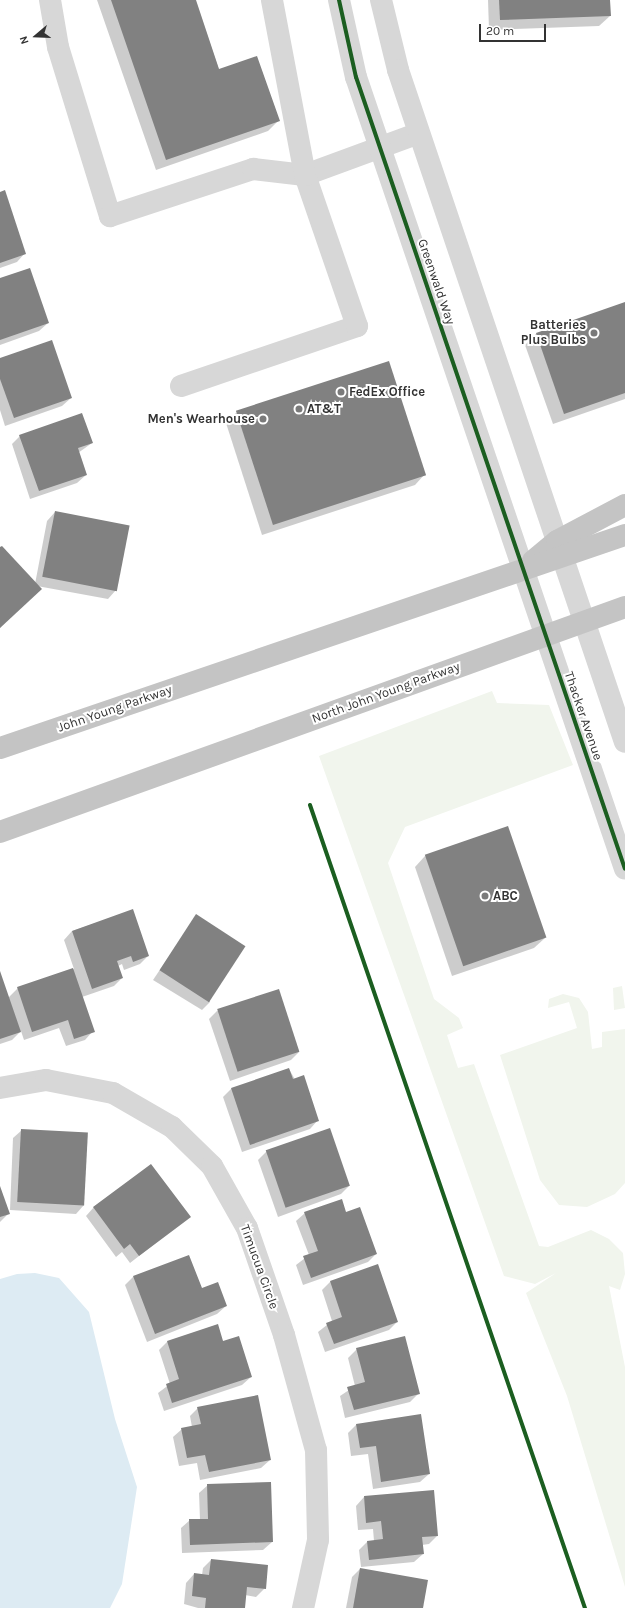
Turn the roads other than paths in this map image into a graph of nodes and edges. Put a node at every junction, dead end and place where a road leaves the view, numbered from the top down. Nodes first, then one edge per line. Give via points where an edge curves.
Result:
1 (50, 0) edge
2 (272, 0) edge
3 (339, 0) edge
4 (380, 0) edge
5 (419, 133) junction
6 (380, 148) junction
7 (305, 175) junction
8 (181, 386) dead end
9 (625, 505) edge
10 (625, 535) edge
11 (560, 549) junction
12 (523, 569) junction
13 (625, 607) edge
14 (584, 621) junction
15 (545, 634) junction
16 (625, 742) edge
17 (0, 748) edge
18 (0, 832) edge
19 (625, 869) edge
20 (0, 1088) edge
21 (303, 1608) edge

1 - 7 street via 58,47 110,216 253,169
2 - 7 street
3 - 6 street, Greenwald Way via 356,77
4 - 5 street
5 - 6 street
5 - 11 street
6 - 7 street
6 - 12 street, Greenwald Way
7 - 8 street via 357,326
9 - 11 highway
10 - 11 highway
11 - 12 highway
11 - 14 street
12 - 15 street, Thacker Avenue
12 - 17 highway, John Young Parkway
13 - 14 highway, North John Young Parkway
14 - 15 highway, North John Young Parkway
14 - 16 street
15 - 18 highway, North John Young Parkway
15 - 19 street, Thacker Avenue
20 - 21 street, Timucua Circle via 46,1080 113,1093 172,1127 212,1166 247,1228 284,1335 316,1450 318,1540

